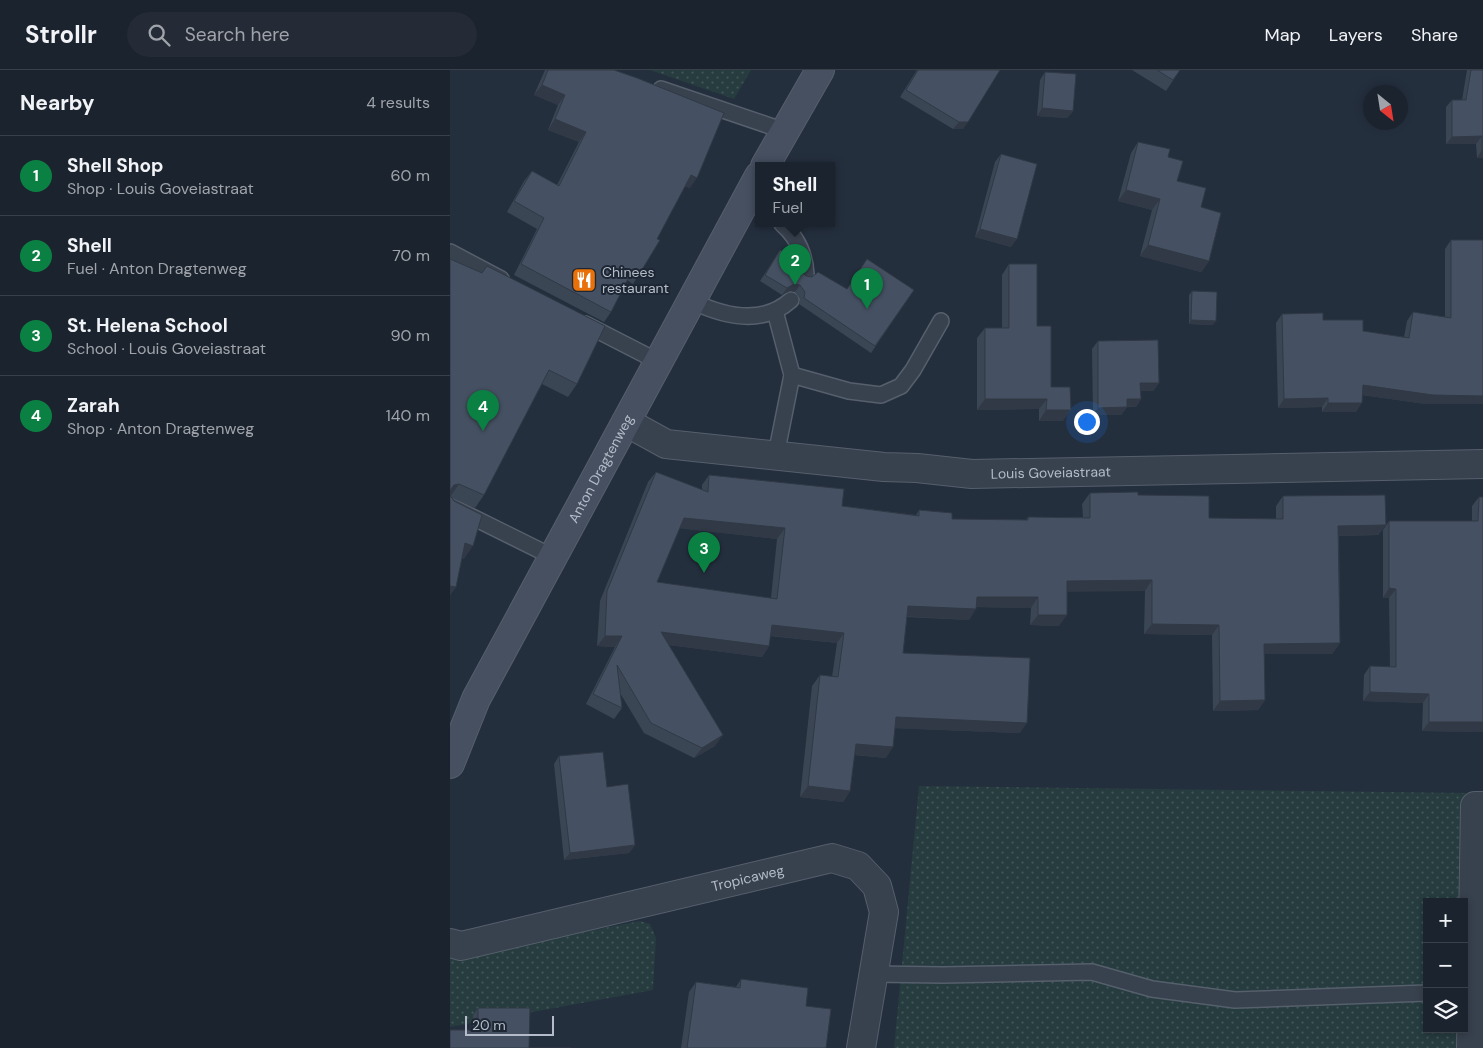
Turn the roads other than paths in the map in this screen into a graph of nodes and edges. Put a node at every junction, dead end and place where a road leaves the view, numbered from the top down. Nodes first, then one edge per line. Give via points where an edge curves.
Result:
1 (820, 70) edge
2 (643, 83) edge
3 (785, 131) junction
4 (766, 162) edge
5 (755, 192) edge
6 (784, 227) edge
7 (450, 252) edge
8 (806, 274) edge
9 (510, 284) edge
10 (791, 300) edge
11 (692, 301) junction
12 (775, 311) junction
13 (570, 315) edge
14 (940, 321) dead end
15 (659, 362) junction
16 (792, 375) junction
17 (626, 422) junction
18 (776, 455) junction
19 (1483, 464) edge
20 (450, 506) edge
21 (553, 557) junction
22 (450, 764) edge
23 (1483, 806) edge
24 (450, 943) edge
25 (873, 974) junction
26 (1423, 993) edge
27 (861, 1048) edge
28 (1471, 1048) edge

1 - 3 main road
2 - 3 lane
3 - 4 main road
5 - 11 main road, Anton Dragtenweg
6 - 8 lane via 800,246
7 - 9 lane
10 - 12 lane
11 - 12 lane via 732,316
11 - 15 main road, Anton Dragtenweg
12 - 16 lane
13 - 15 lane
14 - 16 lane via 901,386 881,395 848,392
15 - 17 main road, Anton Dragtenweg
16 - 18 lane
17 - 18 street, Louis Goveiastraat via 666,444
17 - 21 main road, Anton Dragtenweg
18 - 19 street, Louis Goveiastraat via 972,474
20 - 21 lane
21 - 22 main road, Anton Dragtenweg via 476,699
23 - 28 street via 1475,806
24 - 25 street, Tropicaweg via 461,946 832,858 858,866 877,886 884,912
25 - 26 lane via 1092,972 1152,989 1235,1000
25 - 27 street, Tropicaweg

